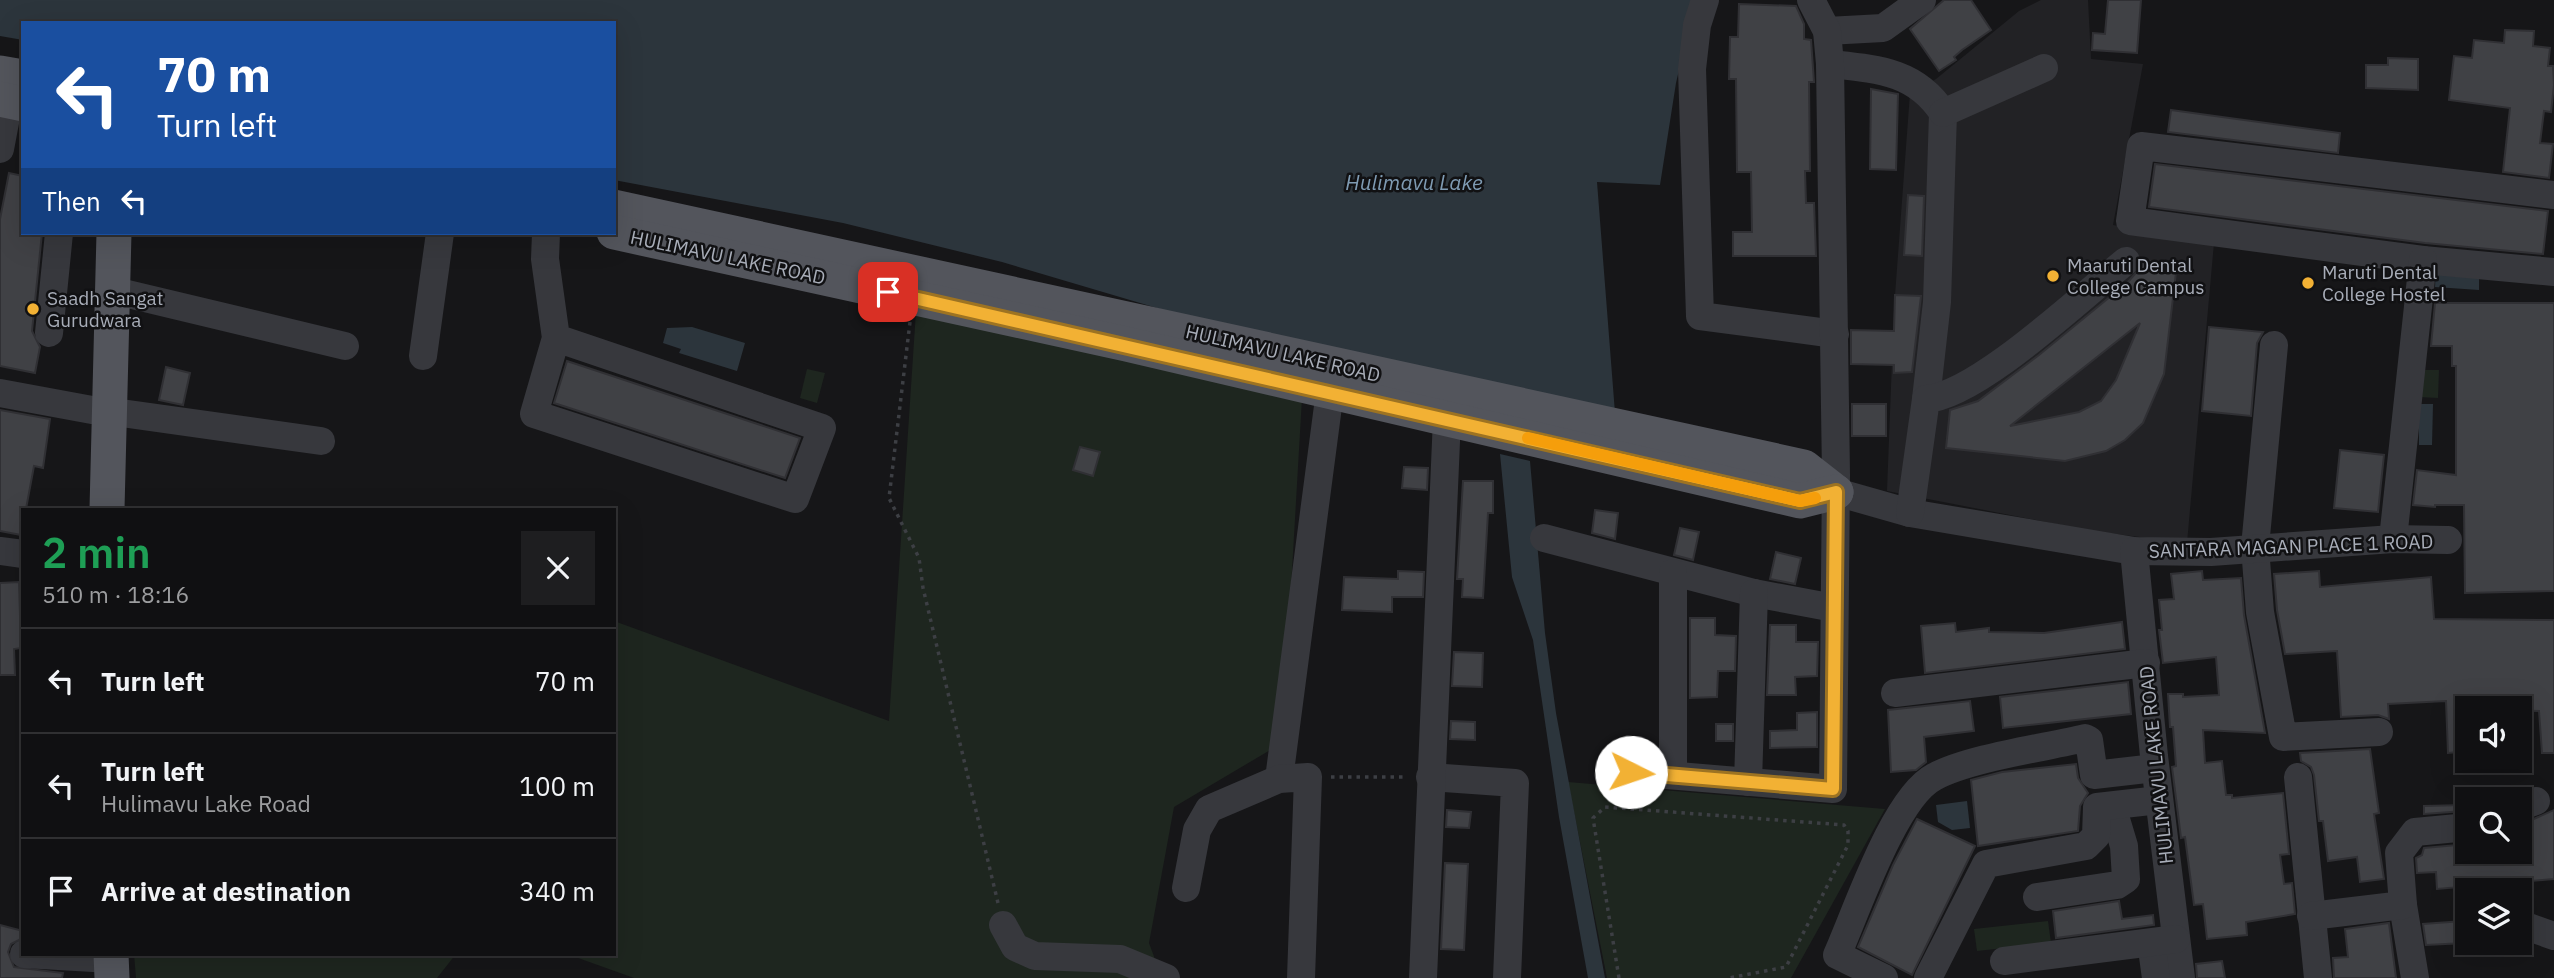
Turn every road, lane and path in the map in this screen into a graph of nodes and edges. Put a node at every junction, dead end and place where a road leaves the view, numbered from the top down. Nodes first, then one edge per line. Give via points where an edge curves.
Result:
1 (1705, 0) edge
2 (1811, 0) edge
3 (1923, 0) edge
4 (1827, 31) junction
5 (1830, 64) junction
6 (2044, 68) dead end
7 (11, 91) edge
8 (1943, 113) junction
9 (8, 141) edge
10 (2554, 195) edge
11 (616, 207) edge
12 (616, 232) edge
13 (59, 235) edge
14 (98, 235) edge
15 (114, 235) edge
16 (440, 235) edge
17 (546, 235) edge
18 (2423, 260) junction
19 (2126, 261) dead end
20 (2554, 272) edge
21 (111, 290) junction
22 (913, 298) junction
23 (49, 333) dead end
24 (1835, 334) junction
25 (556, 338) junction
26 (2274, 345) dead end
27 (345, 346) dead end
28 (423, 356) dead end
29 (1330, 391) junction
30 (0, 393) edge
31 (1926, 400) junction
32 (1450, 405) junction
33 (100, 410) junction
34 (321, 441) dead end
35 (1850, 496) junction
36 (90, 508) edge
37 (107, 508) edge
38 (1910, 513) junction
39 (1544, 538) dead end
40 (2393, 539) junction
41 (2448, 540) dead end
42 (2255, 547) junction
43 (0, 551) edge
44 (2134, 551) junction
45 (21, 554) edge
46 (1673, 573) junction
47 (1754, 593) junction
48 (1834, 608) junction
49 (2146, 663) junction
50 (1895, 692) dead end
51 (2379, 732) dead end
52 (2155, 768) junction
53 (1631, 772) dead end
54 (1673, 775) junction
55 (2094, 775) junction
56 (1308, 777) junction
57 (1430, 777) junction
58 (2298, 777) dead end
59 (1279, 779) junction
60 (1748, 782) junction
61 (2159, 800) junction
62 (2104, 806) junction
63 (1903, 808) junction
64 (2455, 828) edge
65 (1186, 888) dead end
66 (2037, 897) dead end
67 (2403, 905) junction
68 (2311, 916) junction
69 (1840, 918) dead end
70 (1003, 925) joint
71 (2532, 928) edge
72 (2554, 936) edge
73 (0, 951) edge
74 (21, 954) edge
75 (39, 956) edge
76 (2004, 961) dead end
77 (2169, 961) edge
78 (102, 964) edge
79 (2037, 970) dead end
80 (1166, 978) edge
81 (1301, 978) edge
82 (1423, 978) edge
83 (1507, 978) edge
84 (1619, 978) edge
85 (1729, 978) edge
86 (1884, 978) edge
87 (1928, 978) edge
88 (2318, 978) edge
89 (2415, 978) edge

1 - 24 street via 1692,79 1700,316
2 - 4 street
3 - 4 street via 1883,28
4 - 5 street
5 - 8 street via 1907,78 1926,89
5 - 24 street
6 - 8 street
7 - 9 street
8 - 31 street via 1937,302
10 - 18 street via 2141,146 2130,221
11 - 32 main road, HULIMAVU LAKE ROAD
12 - 22 main road, HULIMAVU LAKE ROAD
13 - 23 street
14 - 33 main road
15 - 21 main road
16 - 28 street
17 - 25 street
18 - 20 street
18 - 40 street
19 - 31 street via 1978,380
21 - 27 street
21 - 33 main road
22 - 29 main road, HULIMAVU LAKE ROAD
22 - 70 path via 889,498 919,558
24 - 35 street
25 - 25 street via 534,414 795,499 822,428
26 - 42 street
29 - 32 main road, HULIMAVU LAKE ROAD
29 - 59 street
30 - 33 street
31 - 38 street
32 - 35 main road, HULIMAVU LAKE ROAD via 1542,426 1800,501
32 - 57 street
33 - 34 street
33 - 36 main road
33 - 37 main road
35 - 38 street, SANTARA MAGAN PLACE 1 ROAD
35 - 48 street
38 - 44 street, SANTARA MAGAN PLACE 1 ROAD
39 - 46 street
40 - 41 street, SANTARA MAGAN PLACE 1 ROAD
40 - 42 street, SANTARA MAGAN PLACE 1 ROAD
42 - 44 street, SANTARA MAGAN PLACE 1 ROAD
42 - 51 street via 2260,612 2283,737
43 - 45 street
44 - 49 street, HULIMAVU LAKE ROAD
46 - 47 street
46 - 54 street
47 - 48 street
47 - 60 street
48 - 60 street via 1833,789
49 - 50 street
49 - 52 street, HULIMAVU LAKE ROAD
52 - 55 street
52 - 61 street, HULIMAVU LAKE ROAD
53 - 54 street
54 - 60 street
55 - 62 street
55 - 63 street via 2085,738 1935,776
56 - 57 path
56 - 59 street
56 - 81 street
57 - 82 street
57 - 83 street via 1515,783
58 - 68 street
59 - 65 street via 1209,809 1201,818
61 - 62 street
61 - 77 street, HULIMAVU LAKE ROAD
62 - 66 street via 2124,846 2126,879 2117,885
62 - 87 street via 2096,836 2086,846 1986,864
63 - 69 street via 1874,842
63 - 86 street via 1837,955
64 - 67 street via 2415,832 2399,853
67 - 68 street
67 - 89 street
68 - 88 street
70 - 80 street via 1015,947 1035,956 1120,959
71 - 72 street
73 - 74 street
75 - 78 street
76 - 77 street
77 - 79 street
84 - 85 path via 1593,818 1605,807 1844,825 1848,845 1786,967

